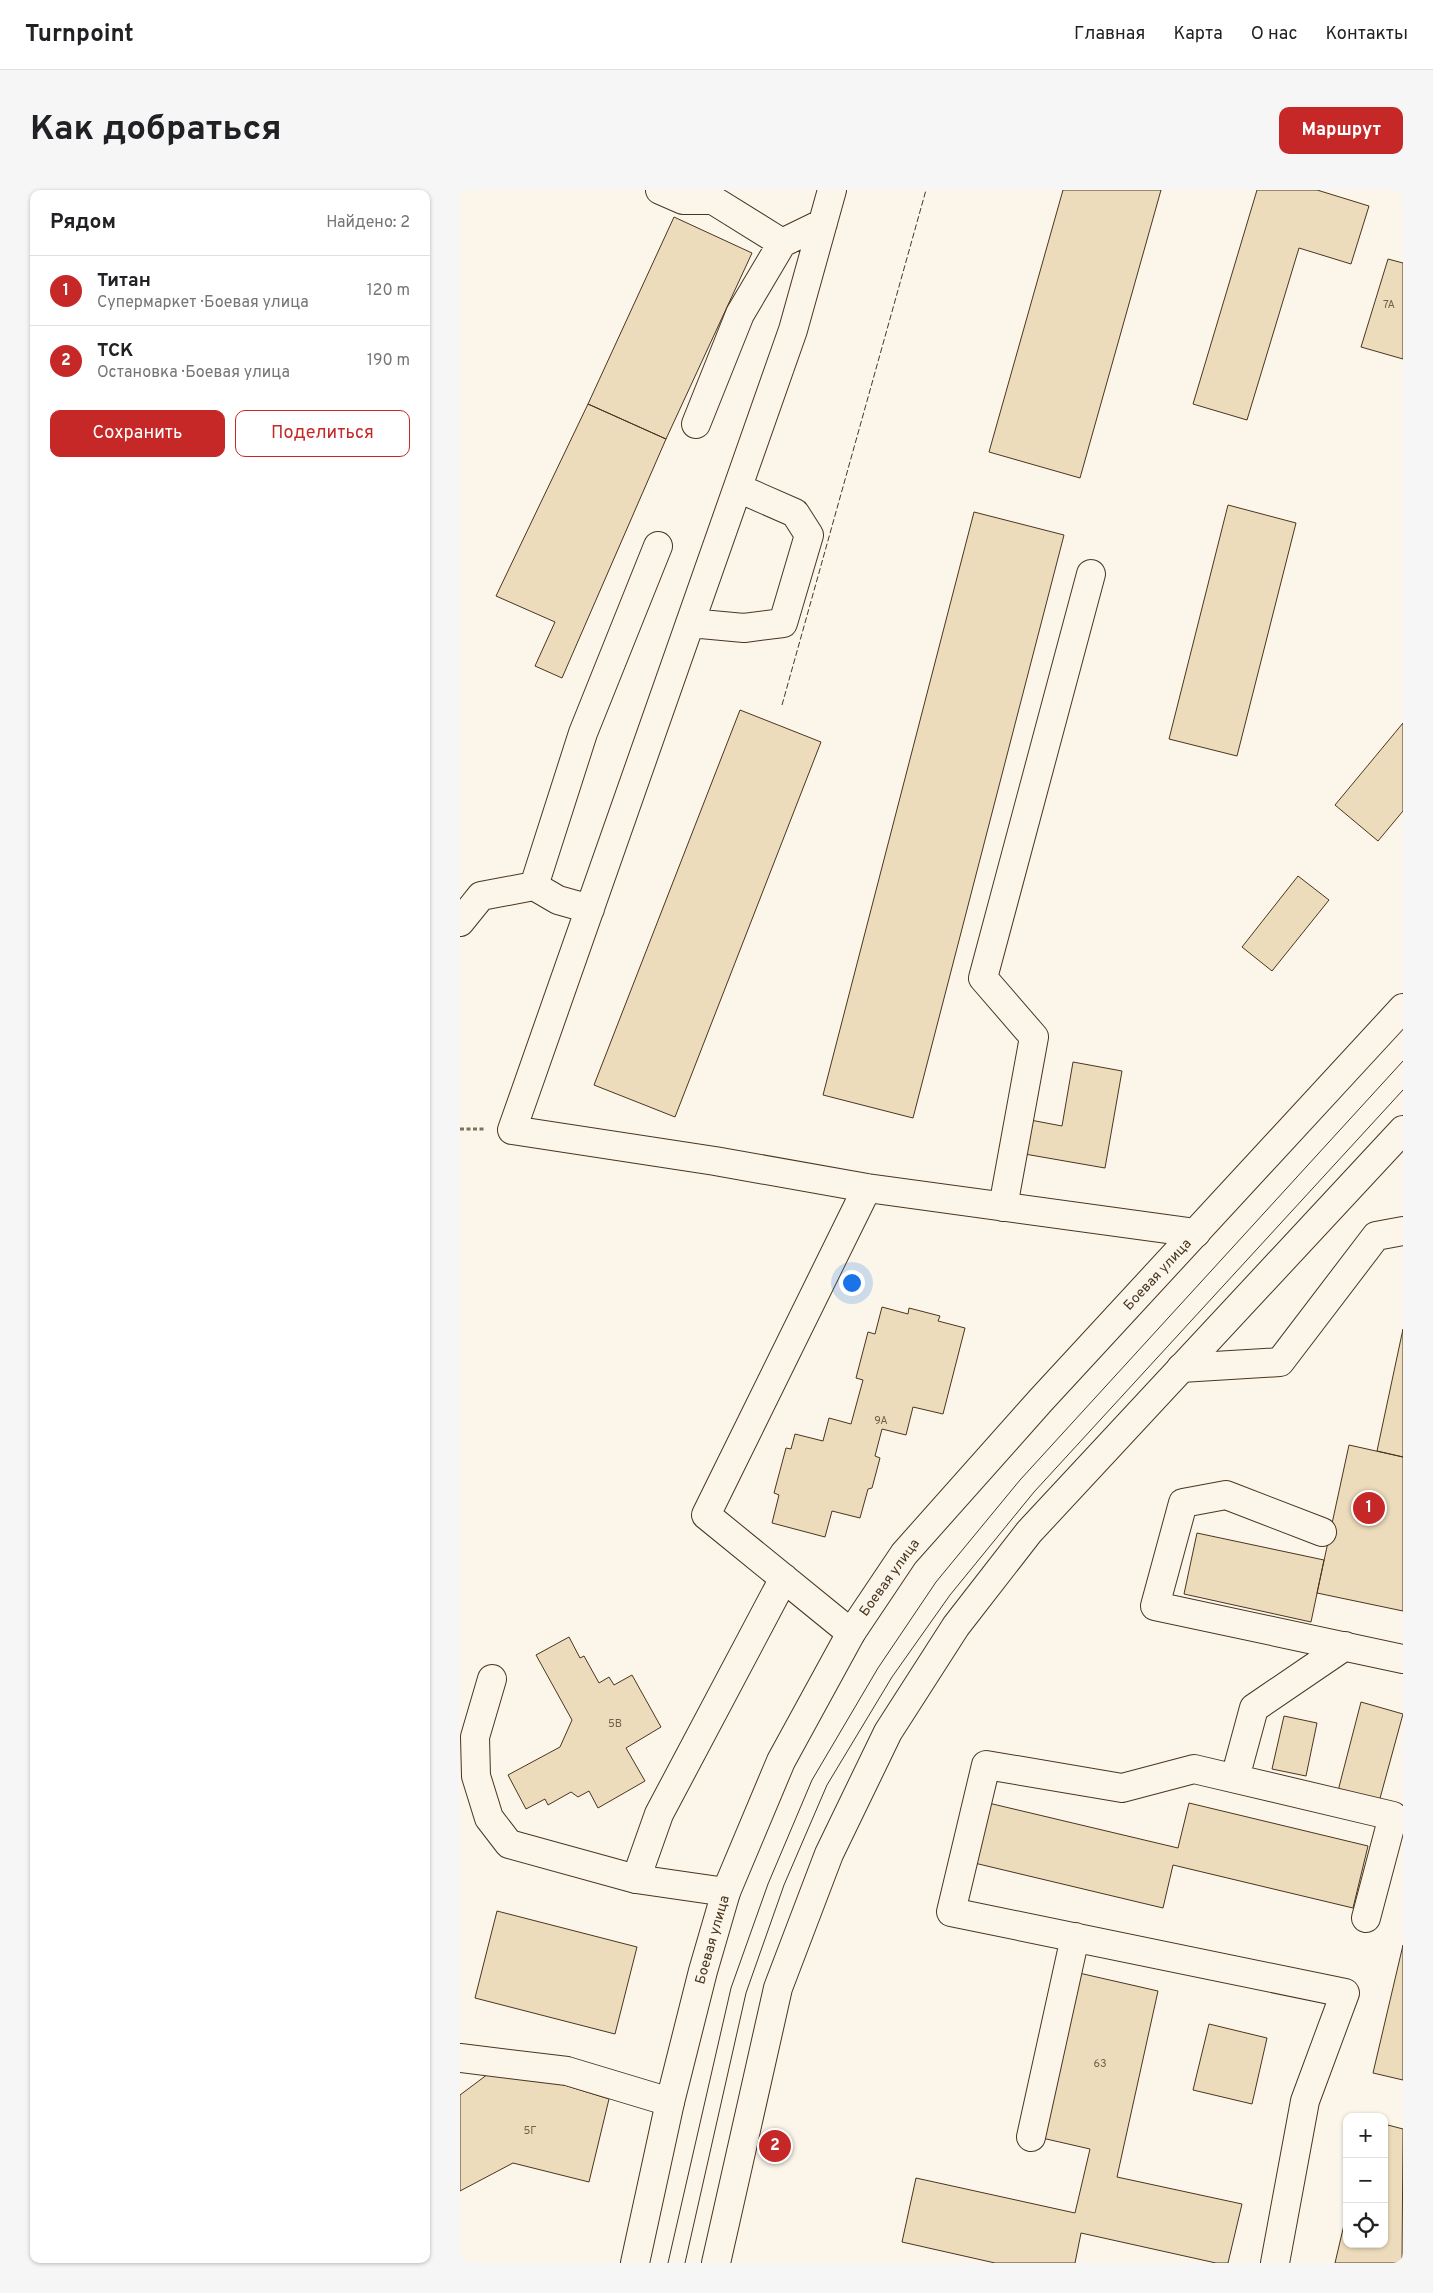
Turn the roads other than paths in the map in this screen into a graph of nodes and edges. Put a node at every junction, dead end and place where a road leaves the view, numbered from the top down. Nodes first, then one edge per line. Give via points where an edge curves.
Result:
1 (660, 190) edge
2 (832, 190) edge
3 (715, 195) edge
4 (823, 223) junction
5 (782, 243) junction
6 (696, 424) dead end
7 (738, 488) junction
8 (658, 546) dead end
9 (1091, 574) dead end
10 (690, 623) junction
11 (534, 886) junction
12 (590, 909) junction
13 (460, 922) edge
14 (1403, 1008) edge
15 (1403, 1130) edge
16 (867, 1188) junction
17 (1002, 1207) junction
18 (1403, 1231) edge
19 (1196, 1234) junction
20 (1181, 1368) junction
21 (1322, 1532) dead end
22 (784, 1578) junction
23 (851, 1633) junction
24 (1345, 1646) junction
25 (1403, 1659) edge
26 (492, 1679) dead end
27 (1235, 1778) junction
28 (636, 1879) junction
29 (726, 1892) junction
30 (1366, 1918) dead end
31 (1075, 1937) junction
32 (460, 2058) edge
33 (670, 2102) junction
34 (1031, 2137) dead end
35 (635, 2263) edge
36 (716, 2263) edge
37 (1275, 2263) edge

1 - 3 street via 683,200
2 - 4 street
3 - 5 street
4 - 5 street
4 - 7 street via 793,330
5 - 6 street via 740,314
7 - 10 street
7 - 10 street via 795,513 809,536 782,623 744,628
8 - 11 street via 584,733
9 - 17 street via 983,978 1034,1037
10 - 12 street
11 - 12 street via 558,900
11 - 13 street via 482,896
12 - 16 street via 512,1130
14 - 19 street, Боевая улица
15 - 20 street
16 - 17 street
16 - 22 street via 706,1515
17 - 19 street
18 - 20 street via 1376,1236 1280,1362
19 - 23 street, Боевая улица via 1041,1400 904,1554
20 - 36 street via 1028,1532 956,1626 888,1732 830,1854 778,1988
21 - 24 street via 1226,1495 1182,1503 1155,1606
22 - 23 street
22 - 28 street via 659,1814
23 - 29 street, Боевая улица via 781,1761
24 - 25 street
24 - 27 street via 1254,1708
26 - 28 street via 475,1737 476,1776 489,1818 509,1844
27 - 30 street via 1393,1816
27 - 31 street via 1194,1769 1122,1788 986,1765 951,1912
28 - 29 street
29 - 33 street, Боевая улица
31 - 34 street
31 - 37 street via 1345,1993 1305,2101
32 - 33 street via 566,2071
33 - 35 street, Боевая улица

